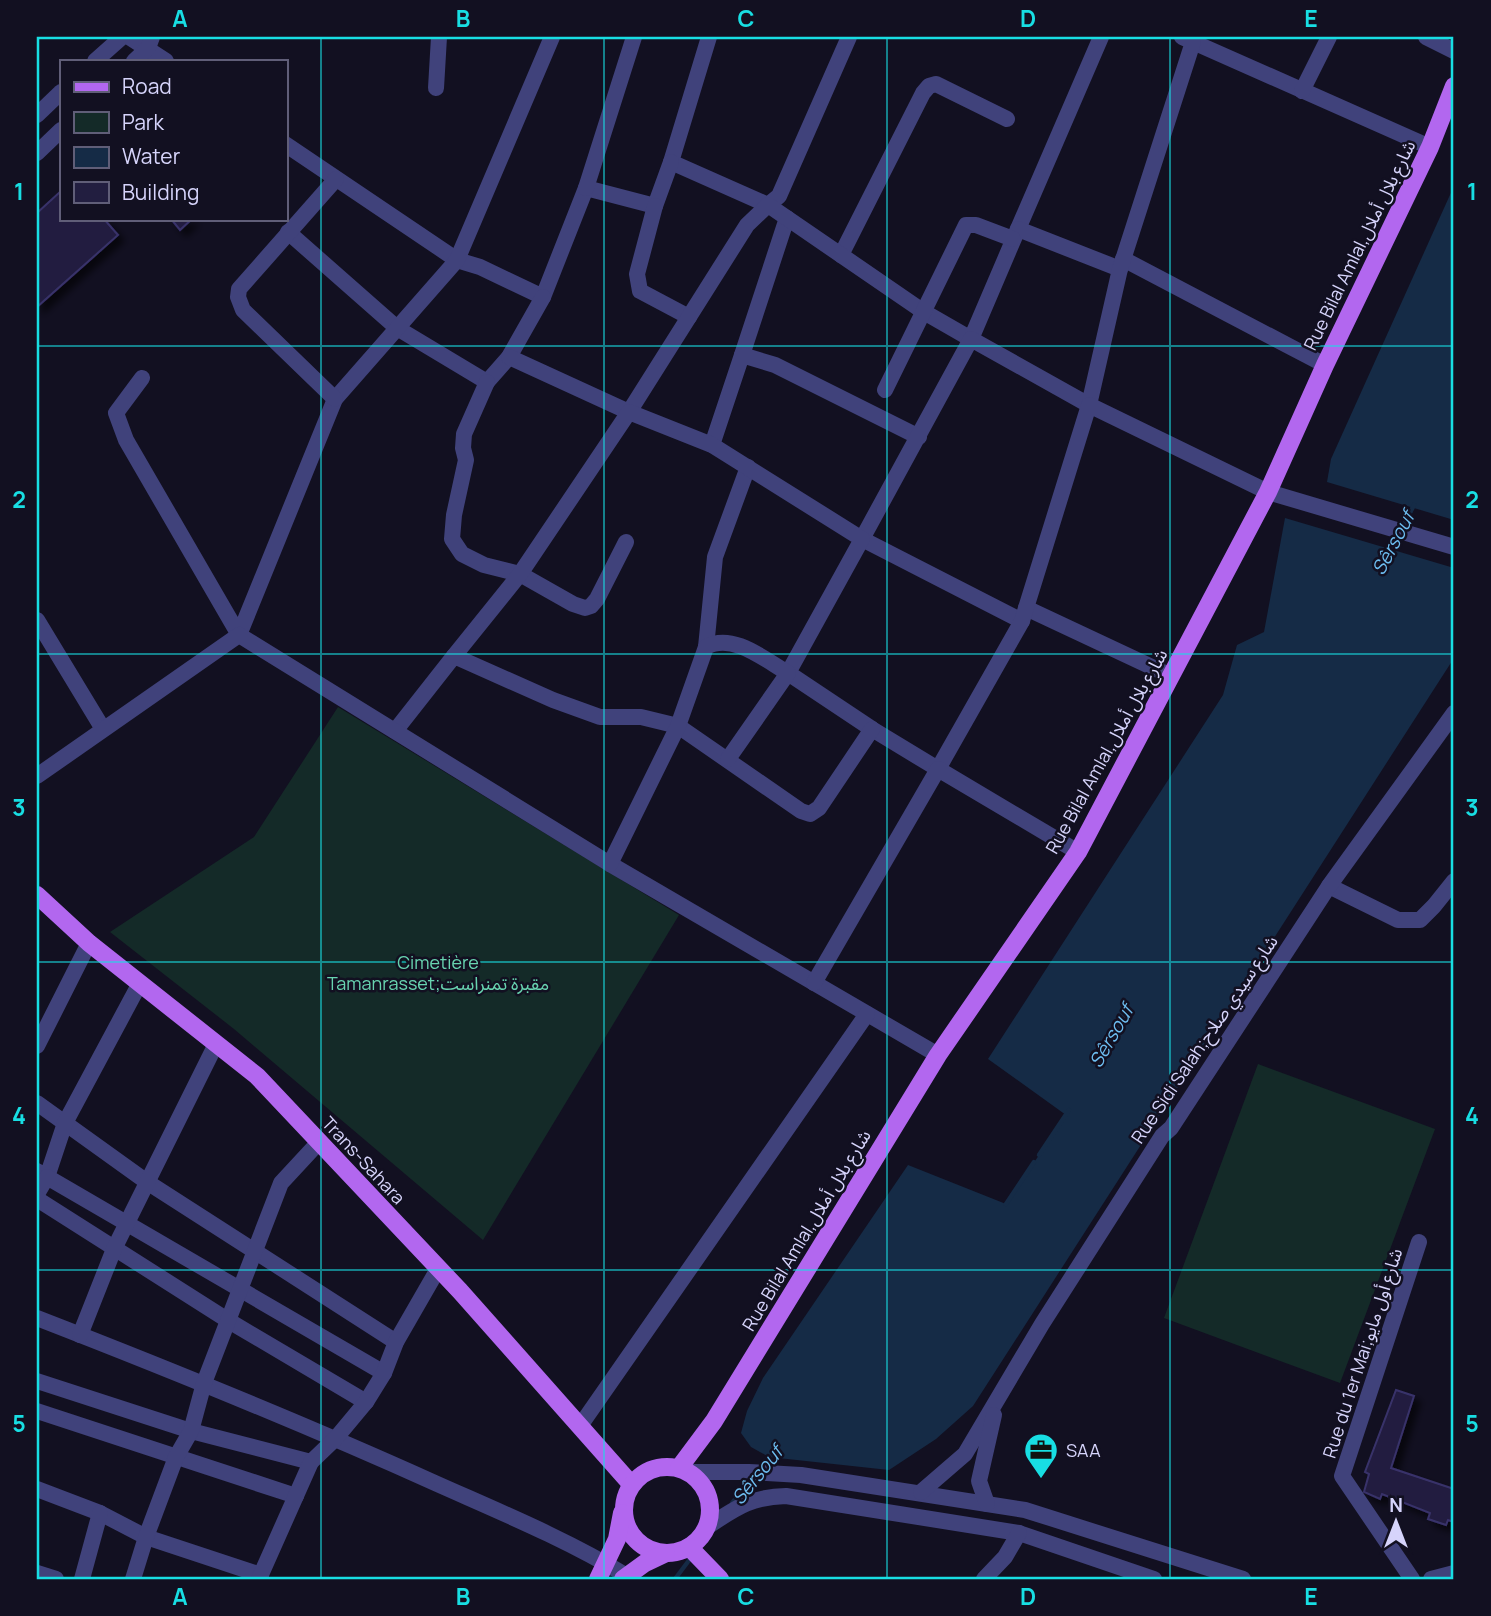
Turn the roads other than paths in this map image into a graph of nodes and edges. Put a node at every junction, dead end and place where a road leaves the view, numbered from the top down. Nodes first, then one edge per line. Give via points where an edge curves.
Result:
1 (122, 37) edge
2 (129, 37) edge
3 (439, 37) edge
4 (552, 37) edge
5 (634, 37) edge
6 (709, 37) edge
7 (848, 37) edge
8 (1101, 37) edge
9 (1329, 37) edge
10 (1426, 37) edge
11 (1190, 38) edge
12 (150, 43) edge
13 (1454, 51) edge
14 (97, 60) edge
15 (135, 60) edge
16 (165, 60) edge
17 (1454, 86) edge
18 (436, 88) dead end
19 (1302, 91) junction
20 (60, 93) edge
21 (37, 115) edge
22 (1007, 120) dead end
23 (60, 131) edge
24 (287, 145) edge
25 (1430, 147) junction
26 (37, 153) edge
27 (671, 162) junction
28 (336, 179) junction
29 (586, 188) junction
30 (768, 205) junction
31 (655, 206) junction
32 (787, 218) junction
33 (288, 232) junction
34 (1015, 234) junction
35 (841, 255) junction
36 (457, 260) junction
37 (1121, 264) junction
38 (543, 297) junction
39 (925, 312) junction
40 (688, 317) junction
41 (397, 328) junction
42 (971, 339) junction
43 (742, 355) junction
44 (509, 357) junction
45 (1325, 365) junction
46 (142, 378) dead end
47 (486, 382) junction
48 (885, 390) dead end
49 (335, 399) junction
50 (1089, 405) junction
51 (629, 412) junction
52 (919, 437) junction
53 (712, 446) junction
54 (748, 467) junction
55 (1268, 492) junction
56 (862, 540) junction
57 (626, 542) dead end
58 (1454, 547) edge
59 (520, 574) junction
60 (1024, 614) junction
61 (37, 620) edge
62 (239, 635) junction
63 (706, 647) junction
64 (454, 656) junction
65 (788, 673) junction
66 (1171, 676) junction
67 (1454, 713) edge
68 (678, 726) junction
69 (103, 729) junction
70 (872, 729) junction
71 (395, 731) junction
72 (728, 759) junction
73 (938, 769) junction
74 (37, 776) edge
75 (1078, 852) junction
76 (610, 864) junction
77 (1454, 880) edge
78 (1329, 886) junction
79 (37, 895) edge
80 (89, 943) junction
81 (139, 983) junction
82 (814, 983) junction
83 (867, 1014) junction
84 (216, 1044) junction
85 (37, 1046) edge
86 (938, 1055) junction
87 (37, 1103) edge
88 (65, 1123) junction
89 (319, 1142) junction
90 (42, 1174) edge
91 (147, 1182) junction
92 (37, 1197) edge
93 (128, 1222) junction
94 (1419, 1242) dead end
95 (114, 1248) junction
96 (253, 1252) junction
97 (438, 1269) junction
98 (240, 1287) junction
99 (37, 1318) edge
100 (229, 1321) junction
101 (80, 1335) junction
102 (396, 1342) junction
103 (384, 1373) junction
104 (37, 1381) edge
105 (204, 1383) junction
106 (999, 1396) junction
107 (366, 1402) junction
108 (37, 1410) edge
109 (580, 1426) junction
110 (191, 1431) junction
111 (336, 1438) junction
112 (176, 1457) junction
113 (311, 1462) junction
114 (685, 1470) junction
115 (631, 1484) junction
116 (37, 1489) edge
117 (920, 1492) junction
118 (296, 1496) junction
119 (987, 1504) junction
120 (623, 1510) junction
121 (100, 1513) junction
122 (707, 1527) junction
123 (1019, 1533) junction
124 (146, 1536) junction
125 (689, 1547) junction
126 (666, 1553) junction
127 (1205, 1566) junction
128 (602, 1572) edge
129 (37, 1573) edge
130 (1454, 1573) edge
131 (625, 1577) edge
132 (261, 1578) edge
133 (56, 1579) edge
134 (82, 1579) edge
135 (133, 1579) edge
136 (720, 1579) edge
137 (984, 1579) edge
138 (1154, 1579) edge
139 (1194, 1579) edge
140 (1243, 1579) edge
141 (1412, 1579) edge
142 (1431, 1579) edge

1 - 14 street
2 - 12 street
3 - 18 street
4 - 36 street
5 - 29 street
6 - 27 street
7 - 30 street via 779,196
8 - 34 street
9 - 19 street
10 - 13 street
11 - 19 street
11 - 37 street
12 - 15 street
12 - 16 street
17 - 25 main road, Rue Bilal Amlal,شارع بلال أملال
19 - 25 street
20 - 21 street
22 - 35 street via 936,84 929,86
23 - 26 street
24 - 28 street
25 - 45 main road, Rue Bilal Amlal,شارع بلال أملال
27 - 30 street
27 - 31 street
28 - 33 street
28 - 36 street
29 - 31 street
29 - 38 street
30 - 32 street
30 - 40 street via 747,225
31 - 40 street via 637,274 640,291
32 - 35 street
32 - 43 street
33 - 41 street
33 - 49 street via 239,289 238,297 243,310
34 - 37 street
34 - 39 street via 966,225
34 - 42 street
35 - 39 street
36 - 38 street
36 - 41 street
37 - 45 street
37 - 50 street
38 - 44 street
39 - 42 street
39 - 48 street
40 - 51 street
41 - 47 street
41 - 49 street
42 - 50 street
42 - 52 street
43 - 52 street via 775,365
43 - 53 street
44 - 47 street
44 - 51 street
45 - 55 main road, Rue Bilal Amlal,شارع بلال أملال
46 - 62 street via 116,413 126,440
47 - 59 street via 464,434 466,460 452,539 462,554
49 - 62 street
50 - 55 street
50 - 60 street
51 - 53 street
51 - 59 street
52 - 56 street
53 - 54 street
54 - 56 street
54 - 63 street via 715,557
55 - 58 street
55 - 66 main road, Rue Bilal Amlal,شارع بلال أملال
56 - 60 street
56 - 65 street
57 - 59 street via 591,606 585,608
59 - 64 street
60 - 66 street
60 - 73 street
61 - 69 street
62 - 69 street
62 - 71 street
63 - 65 street via 716,641 734,643
63 - 68 street
64 - 68 street via 600,717 640,717
64 - 71 street
65 - 70 street
65 - 72 street
66 - 75 main road, Rue Bilal Amlal,شارع بلال أملال
67 - 78 street, Rue Sidi Salah;شارع سيدي صلاح
68 - 72 street
68 - 76 street
69 - 74 street
70 - 72 street via 819,808 810,814
70 - 73 street
71 - 76 street
73 - 75 street
73 - 82 street
75 - 86 main road, Rue Bilal Amlal,شارع بلال أملال
76 - 82 street
77 - 78 street via 1420,920 1398,920
78 - 106 street, Rue Sidi Salah;شارع سيدي صلاح via 1162,1136
79 - 80 main road, Trans-Sahara
80 - 81 main road, Trans-Sahara
80 - 85 street
81 - 84 main road, Trans-Sahara
81 - 88 street
82 - 83 street
83 - 86 street
83 - 109 street
84 - 89 main road, Trans-Sahara via 257,1076
84 - 91 street
86 - 114 main road, Rue Bilal Amlal,شارع بلال أملال
87 - 88 street
88 - 90 street
88 - 91 street
89 - 96 street via 281,1183
89 - 97 main road, Trans-Sahara
90 - 92 street
90 - 93 street
91 - 93 street
91 - 96 street
92 - 95 street
93 - 95 street
93 - 98 street
94 - 141 street, Rue du 1er Mai;شارع أول مايو via 1342,1476
95 - 100 street
95 - 101 street
96 - 98 street
96 - 102 street
97 - 102 street
97 - 109 main road, Trans-Sahara
98 - 100 street
98 - 103 street
99 - 101 street
100 - 105 street
100 - 107 street
101 - 105 street
102 - 103 street
103 - 107 street
104 - 110 street
105 - 110 street
105 - 111 street
106 - 117 street, Rue Sidi Salah;شارع سيدي صلاح via 965,1454
106 - 119 street, Rue Sidi Salah;شارع سيدي صلاح via 979,1481
107 - 111 street
108 - 112 street
109 - 115 main road, Trans-Sahara
110 - 112 street
110 - 113 street
111 - 113 street
111 - 128 street via 582,1549
112 - 118 street
112 - 124 street
113 - 118 street
114 - 115 main road via 653,1468
114 - 117 street via 790,1474
114 - 122 main road via 699,1480 710,1500
115 - 120 main road
116 - 121 street
117 - 119 street
118 - 132 street
119 - 127 street via 1050,1516
120 - 126 main road via 631,1535 641,1545
120 - 128 main road via 617,1539
121 - 124 street
121 - 134 street
122 - 123 street via 747,1503 786,1496
122 - 125 main road
123 - 137 street via 1006,1557
123 - 138 street
124 - 132 street
124 - 135 street
125 - 126 main road
125 - 136 main road
126 - 131 main road
127 - 139 street
127 - 140 street
128 - 131 street
129 - 133 street
130 - 142 street

